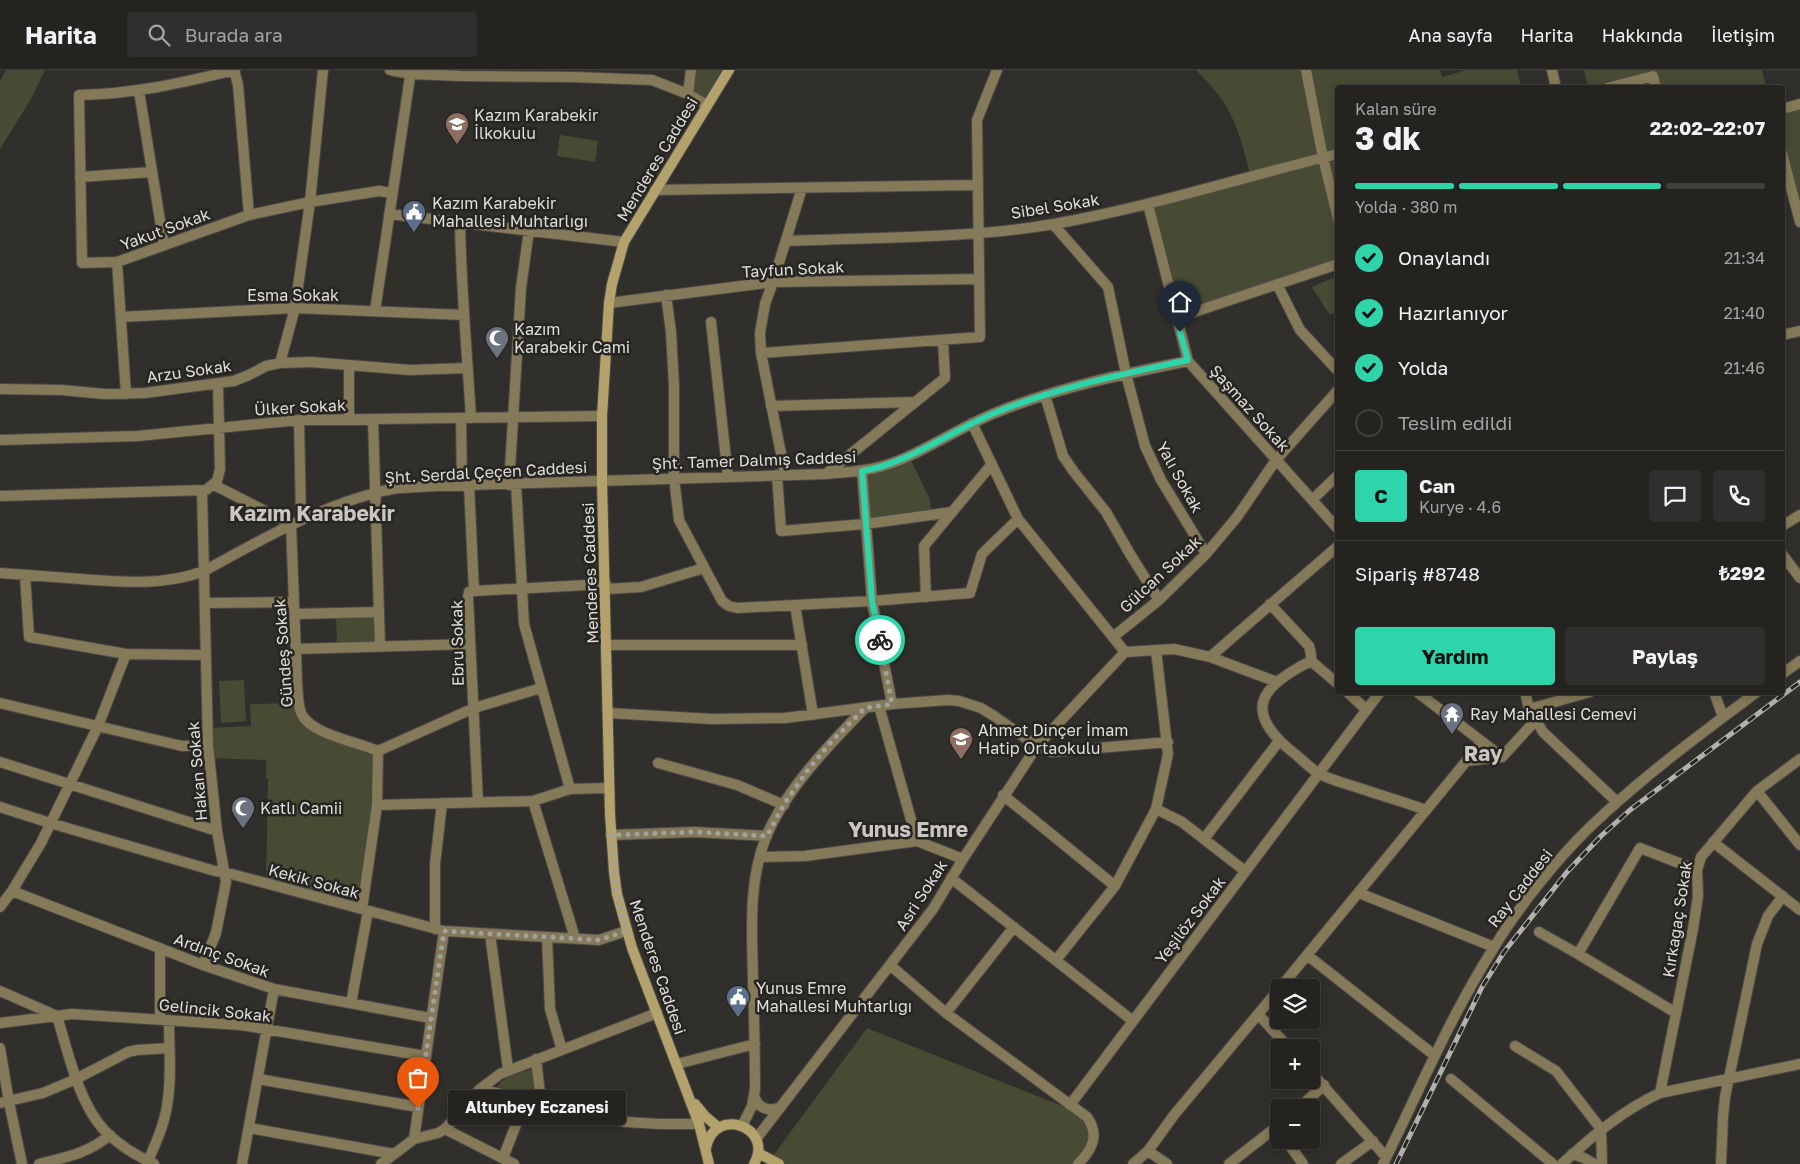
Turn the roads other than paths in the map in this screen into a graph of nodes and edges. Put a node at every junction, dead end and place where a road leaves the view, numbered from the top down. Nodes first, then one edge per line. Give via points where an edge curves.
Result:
1 (234, 70) edge
2 (323, 70) edge
3 (390, 70) edge
4 (692, 70) edge
5 (728, 70) edge
6 (997, 70) edge
7 (1306, 70) edge
8 (1552, 70) edge
9 (411, 72) edge
10 (1555, 85) edge
11 (1619, 85) edge
12 (1655, 85) edge
13 (139, 90) junction
14 (688, 94) junction
15 (1800, 104) edge
16 (707, 105) junction
17 (1785, 108) edge
18 (1335, 155) edge
19 (1323, 158) junction
20 (1785, 164) edge
21 (152, 172) junction
22 (80, 176) junction
23 (977, 185) junction
24 (802, 188) junction
25 (655, 190) junction
26 (392, 193) junction
27 (310, 202) junction
28 (1148, 204) junction
29 (1335, 207) edge
30 (389, 214) junction
31 (249, 215) junction
32 (460, 222) junction
33 (1800, 222) edge
34 (1053, 224) junction
35 (530, 230) junction
36 (978, 233) junction
37 (786, 241) junction
38 (624, 242) junction
39 (164, 245) junction
40 (117, 262) junction
41 (1335, 265) edge
42 (979, 279) junction
43 (773, 282) junction
44 (1277, 284) junction
45 (666, 296) junction
46 (609, 303) junction
47 (295, 308) junction
48 (375, 311) junction
49 (464, 315) junction
50 (121, 317) junction
51 (1176, 318) junction
52 (711, 322) dead end
53 (1800, 331) edge
54 (1785, 334) edge
55 (943, 340) junction
56 (761, 353) junction
57 (1188, 360) junction
58 (280, 362) junction
59 (349, 365) junction
60 (468, 368) junction
61 (1335, 368) edge
62 (1126, 374) junction
63 (218, 384) junction
64 (0, 389) edge
65 (1335, 393) edge
66 (126, 394) junction
67 (1045, 395) junction
68 (915, 402) junction
69 (771, 406) junction
70 (602, 416) junction
71 (512, 417) junction
72 (466, 418) junction
73 (349, 419) junction
74 (373, 419) junction
75 (299, 420) junction
76 (972, 423) junction
77 (220, 428) junction
78 (0, 440) edge
79 (1276, 460) junction
80 (992, 464) junction
81 (862, 471) junction
82 (826, 474) junction
83 (781, 475) junction
84 (728, 477) junction
85 (674, 478) junction
86 (1335, 478) edge
87 (602, 481) junction
88 (512, 484) junction
89 (214, 485) junction
90 (465, 485) junction
91 (202, 491) junction
92 (375, 493) junction
93 (0, 496) edge
94 (1312, 500) junction
95 (952, 512) junction
96 (1800, 515) edge
97 (1018, 519) junction
98 (296, 522) junction
99 (865, 524) junction
100 (1785, 524) edge
101 (1335, 526) edge
102 (1335, 549) edge
103 (1206, 554) junction
104 (1785, 558) edge
105 (704, 568) junction
106 (204, 571) junction
107 (0, 573) edge
108 (25, 575) junction
109 (1800, 578) edge
110 (606, 587) junction
111 (522, 588) junction
112 (474, 591) junction
113 (926, 597) junction
114 (1159, 600) junction
115 (872, 601) junction
116 (294, 602) junction
117 (205, 603) junction
118 (1270, 604) junction
119 (795, 605) junction
120 (379, 612) junction
121 (294, 614) junction
122 (1113, 637) junction
123 (470, 644) junction
124 (607, 644) junction
125 (802, 645) junction
126 (380, 646) junction
127 (296, 649) junction
128 (1156, 650) junction
129 (1125, 652) junction
130 (126, 654) junction
131 (206, 655) junction
132 (1210, 657) junction
133 (1311, 661) junction
134 (1800, 661) edge
135 (1785, 672) edge
136 (1335, 681) edge
137 (1278, 682) junction
138 (540, 688) junction
139 (1350, 695) edge
140 (1378, 695) edge
141 (1421, 695) edge
142 (1526, 695) edge
143 (1579, 695) edge
144 (1715, 695) edge
145 (1753, 695) edge
146 (0, 703) edge
147 (892, 704) junction
148 (880, 706) junction
149 (474, 708) junction
150 (865, 708) junction
151 (1529, 709) junction
152 (1367, 710) junction
153 (608, 713) junction
154 (813, 715) junction
155 (1723, 718) junction
156 (1535, 721) junction
157 (98, 726) junction
158 (1280, 741) junction
159 (1168, 742) junction
160 (1482, 742) junction
161 (208, 745) junction
162 (1037, 746) junction
163 (378, 751) junction
164 (1502, 757) junction
165 (1800, 759) edge
166 (1466, 761) junction
167 (0, 762) edge
168 (658, 763) dead end
169 (1319, 773) junction
170 (68, 784) junction
171 (609, 788) junction
172 (570, 790) junction
173 (1757, 791) junction
174 (1003, 795) junction
175 (533, 801) junction
176 (478, 802) junction
177 (1617, 802) junction
178 (442, 803) junction
179 (784, 804) junction
180 (377, 805) junction
181 (0, 807) edge
182 (1156, 810) junction
183 (1426, 810) junction
184 (50, 823) junction
185 (217, 831) junction
186 (611, 835) junction
187 (767, 836) junction
188 (1204, 839) junction
189 (917, 842) junction
190 (1713, 842) junction
191 (1800, 844) edge
192 (760, 858) junction
193 (963, 859) junction
194 (1697, 870) junction
195 (1245, 871) junction
196 (224, 872) junction
197 (951, 878) junction
198 (1115, 886) junction
199 (12, 891) junction
200 (1358, 893) junction
201 (1783, 896) junction
202 (0, 907) edge
203 (365, 910) junction
204 (1800, 910) edge
205 (1014, 927) junction
206 (439, 930) junction
207 (626, 931) junction
208 (1539, 932) dead end
209 (490, 934) junction
210 (547, 937) junction
211 (575, 938) junction
212 (1494, 947) junction
213 (160, 948) junction
214 (1578, 954) junction
215 (1307, 955) junction
216 (1056, 960) junction
217 (203, 965) junction
218 (891, 966) junction
219 (1287, 979) edge
220 (274, 989) junction
221 (0, 991) edge
222 (1270, 999) edge
223 (351, 1004) junction
224 (657, 1013) junction
225 (946, 1013) junction
226 (1676, 1013) junction
227 (1258, 1014) junction
228 (57, 1016) junction
229 (430, 1018) junction
230 (164, 1019) junction
231 (1133, 1021) junction
232 (0, 1023) edge
233 (267, 1029) junction
234 (1281, 1039) edge
235 (755, 1044) junction
236 (1515, 1046) dead end
237 (0, 1048) edge
238 (169, 1048) junction
239 (562, 1050) junction
240 (1434, 1055) junction
241 (425, 1056) junction
242 (536, 1059) junction
243 (677, 1064) junction
244 (1800, 1064) edge
245 (508, 1070) junction
246 (76, 1079) junction
247 (258, 1079) junction
248 (1451, 1079) dead end
249 (1729, 1079) junction
250 (1320, 1082) edge
251 (1324, 1086) junction
252 (480, 1089) junction
253 (688, 1093) junction
254 (754, 1093) junction
255 (1660, 1093) junction
256 (526, 1099) junction
257 (1309, 1099) edge
258 (4, 1102) edge
259 (541, 1102) junction
260 (1070, 1105) junction
261 (418, 1108) junction
262 (779, 1108) junction
263 (699, 1124) junction
264 (742, 1126) junction
265 (249, 1128) junction
266 (719, 1128) junction
267 (1601, 1129) junction
268 (445, 1130) junction
269 (1270, 1133) edge
270 (110, 1135) junction
271 (414, 1139) junction
272 (756, 1139) junction
273 (1374, 1141) junction
274 (706, 1149) junction
275 (1292, 1149) edge
276 (1148, 1151) junction
277 (758, 1153) junction
278 (394, 1154) junction
279 (1572, 1154) junction
280 (503, 1158) junction
281 (1385, 1161) edge
282 (151, 1163) edge
283 (709, 1163) edge
284 (22, 1164) edge
285 (39, 1164) edge
286 (242, 1164) edge
287 (382, 1164) edge
288 (514, 1164) edge
289 (754, 1164) edge
290 (779, 1164) edge
291 (1078, 1164) edge
292 (1133, 1164) edge
293 (1167, 1164) edge
294 (1230, 1164) edge
295 (1303, 1164) edge
296 (1341, 1164) edge
297 (1553, 1164) edge
298 (1562, 1164) edge
299 (1594, 1164) edge
300 (1602, 1164) edge
301 (1721, 1164) edge

1 - 13 street
1 - 31 street
2 - 27 street
3 - 9 street
4 - 14 street
5 - 16 street, Menderes Caddesi
6 - 23 street via 977,120
7 - 19 street
8 - 10 street
9 - 14 street via 632,78 652,80
9 - 26 street
11 - 12 street via 1653,76
13 - 21 street
13 - 22 street, Yakut Sokak via 79,95
14 - 16 street
15 - 17 street
16 - 25 street, Menderes Caddesi
18 - 19 street, Sibel Sokak
19 - 28 street, Sibel Sokak
19 - 29 street
20 - 33 street
21 - 22 street
21 - 39 street
22 - 40 street, Yakut Sokak via 82,263
23 - 24 street
23 - 36 street
24 - 25 street
24 - 37 street
25 - 38 street, Menderes Caddesi
26 - 27 street, Yakut Sokak via 379,191
26 - 30 street
27 - 31 street, Yakut Sokak
27 - 47 street
28 - 34 street, Sibel Sokak
28 - 51 street, Şaşmaz Sokak
30 - 32 street
30 - 48 street
31 - 39 street, Yakut Sokak
32 - 35 street
32 - 49 street, Ebru Sokak
34 - 36 street, Sibel Sokak
34 - 62 street, Yalı Sokak via 1108,287
35 - 38 street
35 - 71 street via 521,288
36 - 37 street, Sibel Sokak
36 - 42 street
37 - 43 street
38 - 46 street, Menderes Caddesi
39 - 40 street, Yakut Sokak
40 - 50 street
41 - 44 street
42 - 43 street, Tayfun Sokak
42 - 55 street via 980,337
43 - 45 street, Tayfun Sokak
43 - 56 street via 761,318
44 - 51 street
44 - 61 street via 1300,330
45 - 46 street, Tayfun Sokak
45 - 85 street via 674,386
46 - 70 street, Menderes Caddesi
47 - 48 street, Esma Sokak
47 - 50 street, Esma Sokak
47 - 58 street
48 - 49 street, Esma Sokak
49 - 60 street, Ebru Sokak
50 - 66 street
51 - 57 street, Şaşmaz Sokak
52 - 84 street
53 - 54 street
55 - 56 street
55 - 68 street via 945,378
56 - 69 street
57 - 62 street, Şht. Tamer Dalmış Caddesi
57 - 79 street, Şaşmaz Sokak
58 - 59 street, Arzu Sokak
58 - 63 street, Arzu Sokak via 249,376
59 - 60 street, Arzu Sokak via 410,370
59 - 73 street
60 - 72 street, Ebru Sokak
62 - 67 street, Şht. Tamer Dalmış Caddesi
62 - 103 street, Yalı Sokak via 1145,446 1161,480
63 - 66 street, Arzu Sokak
63 - 77 street
64 - 66 street, Arzu Sokak
65 - 79 street, Gülcan Sokak
67 - 76 street, Şht. Tamer Dalmış Caddesi
67 - 114 street via 1063,456 1106,512
68 - 69 street
68 - 82 street
69 - 83 street
70 - 71 street, Ülker Sokak
70 - 87 street, Menderes Caddesi
71 - 72 street, Ülker Sokak
71 - 88 street
72 - 74 street, Ülker Sokak
72 - 90 street, Ebru Sokak
73 - 74 street, Ülker Sokak
73 - 75 street, Ülker Sokak
74 - 92 street
75 - 77 street, Ülker Sokak
75 - 98 street, Gündeş Sokak
76 - 80 street
76 - 81 street, Şht. Tamer Dalmış Caddesi via 909,456
77 - 78 street, Ülker Sokak via 138,436
77 - 89 street via 220,475
79 - 94 street, Şaşmaz Sokak
79 - 103 street, Gülcan Sokak via 1237,517
80 - 95 street
80 - 97 street
81 - 82 street, Şht. Tamer Dalmış Caddesi
81 - 99 street
82 - 83 street, Şht. Tamer Dalmış Caddesi
83 - 84 street, Şht. Tamer Dalmış Caddesi
83 - 99 street via 781,531
84 - 85 street, Şht. Tamer Dalmış Caddesi
85 - 87 street, Şht. Tamer Dalmış Caddesi
85 - 105 street via 679,520
86 - 94 street
87 - 88 street, Şht. Serdal Çeçen Caddesi
87 - 110 street, Menderes Caddesi
88 - 90 street, Şht. Serdal Çeçen Caddesi
88 - 111 street
89 - 91 street
89 - 98 street
90 - 92 street, Şht. Serdal Çeçen Caddesi via 411,487
90 - 112 street, Ebru Sokak
91 - 93 street
91 - 106 street, Hakan Sokak
92 - 98 street, Şht. Serdal Çeçen Caddesi
92 - 120 street
94 - 101 street, Şaşmaz Sokak
95 - 99 street
95 - 113 street via 924,546
96 - 100 street
97 - 113 street via 982,554 970,594
97 - 122 street
98 - 106 street, Şht. Serdal Çeçen Caddesi
98 - 116 street, Gündeş Sokak
99 - 115 street
102 - 118 street
103 - 114 street, Gülcan Sokak
104 - 109 street
105 - 110 street via 641,587
105 - 119 street via 722,601 729,606
106 - 108 street, Şht. Serdal Çeçen Caddesi via 190,576 121,582
106 - 117 street, Hakan Sokak
107 - 108 street, Şht. Serdal Çeçen Caddesi
108 - 130 street via 28,637
110 - 111 street
110 - 124 street, Menderes Caddesi
111 - 112 street
111 - 138 street via 524,624
112 - 123 street, Ebru Sokak via 469,592 468,597
113 - 115 street
114 - 122 street, Gülcan Sokak
115 - 119 street
115 - 147 street
116 - 117 street
116 - 121 street, Gündeş Sokak
117 - 131 street, Hakan Sokak
118 - 132 street
118 - 133 street via 1309,646
119 - 125 street
120 - 121 street
120 - 126 street
121 - 127 street, Gündeş Sokak
122 - 129 street
123 - 126 street
123 - 149 street, Ebru Sokak
124 - 125 street
124 - 153 street, Menderes Caddesi
125 - 154 street
126 - 127 street
127 - 163 street, Gündeş Sokak via 298,697 306,720 328,734
128 - 129 street
128 - 132 street via 1174,649
128 - 159 street
129 - 162 street, Asri Sokak
130 - 131 street
130 - 157 street
131 - 161 street, Hakan Sokak
132 - 137 street
133 - 136 street
133 - 137 street
134 - 135 street
137 - 158 street via 1265,696 1261,711
138 - 149 street
138 - 172 street
139 - 152 street
140 - 152 street, Yeşilöz Sokak
141 - 160 street
142 - 151 street
143 - 151 street
144 - 155 street
145 - 155 street, Ray Caddesi
146 - 157 street
147 - 148 street
147 - 162 street via 948,700 969,704 994,716
148 - 150 street
148 - 189 street
149 - 163 street
149 - 176 street, Ebru Sokak
150 - 154 street
150 - 179 street via 830,743
151 - 156 street
152 - 169 street, Yeşilöz Sokak
153 - 154 street via 712,719
153 - 171 street, Menderes Caddesi
155 - 177 street, Ray Caddesi
156 - 164 street
156 - 177 street
157 - 161 street via 182,746
157 - 170 street
158 - 169 street
158 - 188 street
159 - 162 street via 1052,752
159 - 182 street via 1167,765
160 - 164 street
160 - 166 street
161 - 185 street, Hakan Sokak
162 - 174 street, Asri Sokak
163 - 180 street
164 - 166 street
165 - 173 street, Kırkağaç Sokak
166 - 183 street
167 - 170 street
168 - 179 street via 737,785
169 - 183 street
169 - 195 street, Yeşilöz Sokak
170 - 184 street
170 - 185 street
171 - 172 street
171 - 186 street, Menderes Caddesi
172 - 175 street
173 - 190 street, Kırkağaç Sokak
173 - 191 street
174 - 193 street, Asri Sokak
174 - 198 street
175 - 176 street
175 - 211 street
176 - 178 street
177 - 212 street, Ray Caddesi via 1556,865
178 - 180 street
178 - 206 street via 435,864
179 - 187 street
180 - 203 street
181 - 184 street, Kekik Sokak
182 - 188 street via 1182,822
182 - 198 street
183 - 200 street
184 - 196 street, Kekik Sokak
184 - 199 street
185 - 196 street, Hakan Sokak
186 - 187 street via 694,832
186 - 207 street, Menderes Caddesi via 615,880
187 - 192 street
188 - 195 street
189 - 192 street via 805,856
189 - 193 street
190 - 194 street, Kırkağaç Sokak via 1701,857
190 - 201 street
192 - 235 street via 752,908
193 - 197 street, Asri Sokak
194 - 214 street via 1640,848
194 - 226 street, Kırkağaç Sokak via 1694,929
195 - 231 street, Yeşilöz Sokak
196 - 203 street, Kekik Sokak
196 - 217 street, Hakan Sokak via 226,882 216,933
197 - 205 street
197 - 218 street, Asri Sokak via 933,909
198 - 216 street
199 - 202 street
199 - 213 street, Ardınç Sokak
200 - 212 street
200 - 215 street
201 - 204 street
201 - 249 street via 1768,916 1757,944
203 - 206 street, Kekik Sokak
203 - 223 street
205 - 216 street
205 - 225 street
206 - 209 street, Kekik Sokak
206 - 229 street
207 - 211 street, Kekik Sokak via 599,940
207 - 224 street, Menderes Caddesi
208 - 214 street
209 - 210 street, Kekik Sokak
209 - 245 street
210 - 211 street, Kekik Sokak
210 - 239 street via 550,1009
212 - 240 street, Ray Caddesi
213 - 217 street, Ardınç Sokak
213 - 230 street
214 - 226 street
215 - 219 street
215 - 240 street
216 - 231 street
217 - 220 street, Ardınç Sokak
218 - 225 street
218 - 262 street, Asri Sokak
220 - 223 street, Ardınç Sokak
220 - 233 street
221 - 228 street
222 - 227 street
223 - 229 street, Ardınç Sokak
224 - 239 street
224 - 243 street, Menderes Caddesi
225 - 260 street
226 - 255 street, Kırkağaç Sokak
227 - 234 street
227 - 276 street
228 - 230 street, Gelincik Sokak
228 - 232 street, Gelincik Sokak
228 - 246 street
229 - 241 street
230 - 233 street, Gelincik Sokak
230 - 238 street
231 - 260 street, Yeşilöz Sokak
233 - 241 street, Gelincik Sokak
233 - 247 street
235 - 243 street
235 - 254 street
236 - 267 street via 1556,1071
237 - 258 street
238 - 246 street via 128,1052
238 - 282 street via 168,1104
239 - 242 street
240 - 281 street, Ray Caddesi
241 - 261 street
242 - 245 street
242 - 259 street
243 - 253 street, Menderes Caddesi
244 - 249 street
245 - 252 street
246 - 258 street via 43,1093
246 - 270 street via 96,1119
247 - 261 street
247 - 265 street
248 - 297 street
249 - 255 street
249 - 301 street via 1723,1116
250 - 251 street
251 - 257 street
251 - 273 street
252 - 256 street
252 - 268 street
253 - 263 street, Menderes Caddesi
253 - 266 street, Menderes Caddesi via 705,1116
254 - 262 street via 763,1107
254 - 264 street
255 - 267 street
256 - 259 street
256 - 280 street
258 - 284 street
259 - 263 street via 626,1122
260 - 291 street via 1087,1117 1093,1132 1092,1147
261 - 271 street
262 - 272 street, Asri Sokak
263 - 274 street, Menderes Caddesi
264 - 266 street via 728,1124
264 - 272 street
265 - 278 street
265 - 286 street
266 - 274 street via 710,1137
267 - 279 street
267 - 300 street
268 - 271 street
268 - 280 street
269 - 294 street
270 - 282 street
270 - 285 street via 86,1152
271 - 278 street
272 - 277 street
273 - 281 street
273 - 296 street
274 - 283 street, Menderes Caddesi
275 - 295 street
276 - 292 street
276 - 293 street
277 - 289 street
277 - 290 street
278 - 287 street
279 - 298 street
279 - 299 street
280 - 288 street

